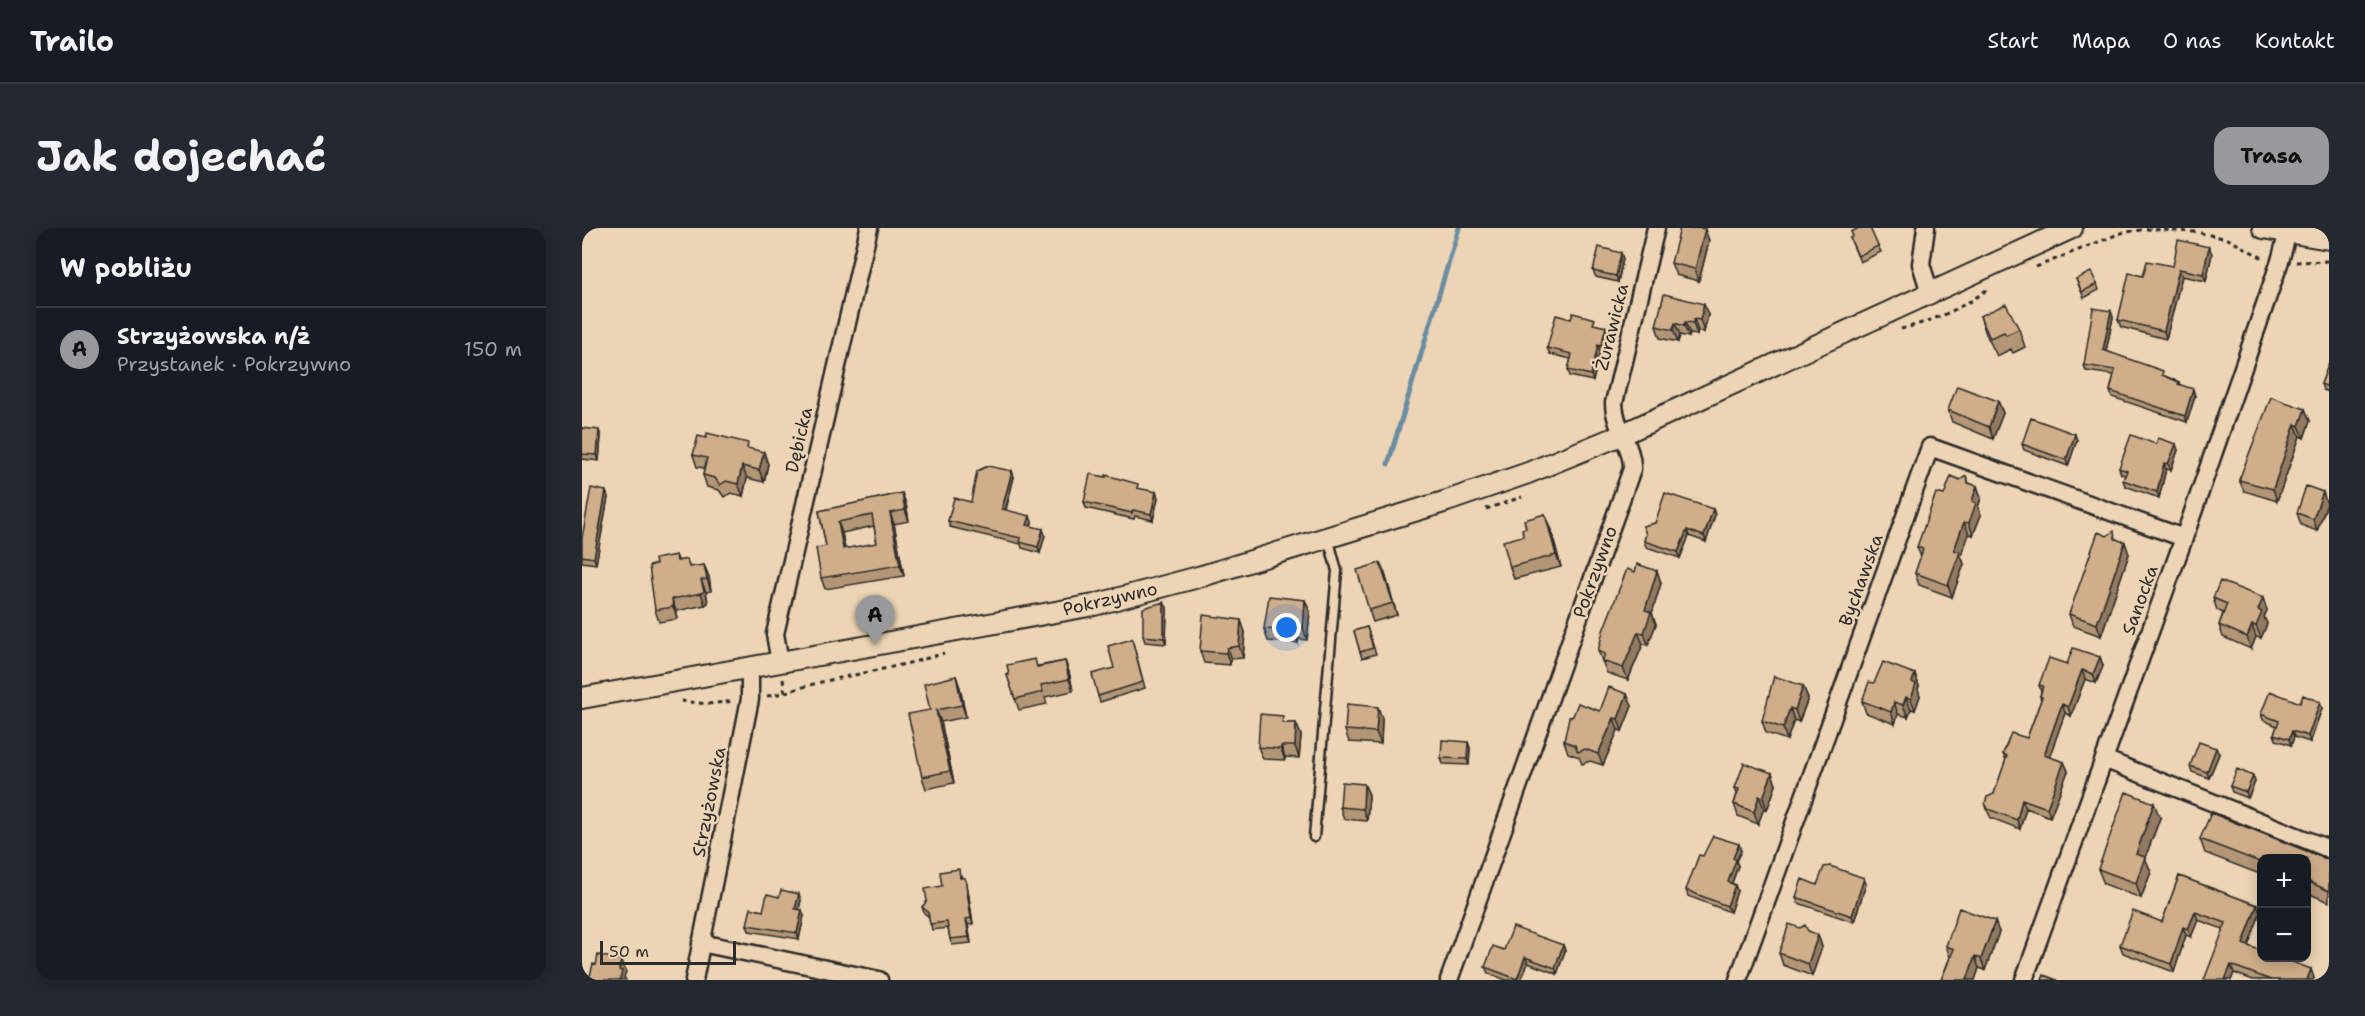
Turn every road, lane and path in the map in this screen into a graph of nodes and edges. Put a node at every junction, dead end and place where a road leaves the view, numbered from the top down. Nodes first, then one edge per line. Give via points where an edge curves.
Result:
1 (869, 228) edge
2 (1656, 228) edge
3 (1926, 228) edge
4 (2072, 228) edge
5 (2263, 228) edge
6 (2288, 232) junction
7 (2329, 239) edge
8 (2329, 261) edge
9 (2289, 262) dead end
10 (1930, 293) junction
11 (1621, 435) junction
12 (1328, 537) junction
13 (2184, 538) junction
14 (780, 662) junction
15 (750, 667) junction
16 (582, 698) edge
17 (741, 700) dead end
18 (670, 703) dead end
19 (2104, 759) junction
20 (1314, 837) dead end
21 (2329, 849) edge
22 (701, 943) junction
23 (694, 980) edge
24 (879, 980) edge
25 (1449, 980) edge
26 (1738, 980) edge
27 (2024, 980) edge

1 - 14 street, Dębicka via 775,634
2 - 11 street, Żurawicka via 1614,403
3 - 10 street via 1921,264
4 - 10 street, Pokrzywno
5 - 6 street
6 - 7 street
6 - 13 street, Sanocka
8 - 9 path
10 - 11 street, Pokrzywno
11 - 12 street, Pokrzywno via 1505,481
11 - 25 street, Pokrzywno via 1633,461 1632,469
12 - 14 street, Pokrzywno via 1095,605
12 - 20 lane via 1337,570
13 - 19 street, Sanocka
13 - 26 street, Bychawska via 1930,447
14 - 15 street, Pokrzywno
15 - 16 street, Pokrzywno
15 - 22 street, Strzyżowska via 750,699
17 - 18 path
19 - 21 street
19 - 27 street, Sanocka
22 - 23 street, Strzyżowska
22 - 24 street

